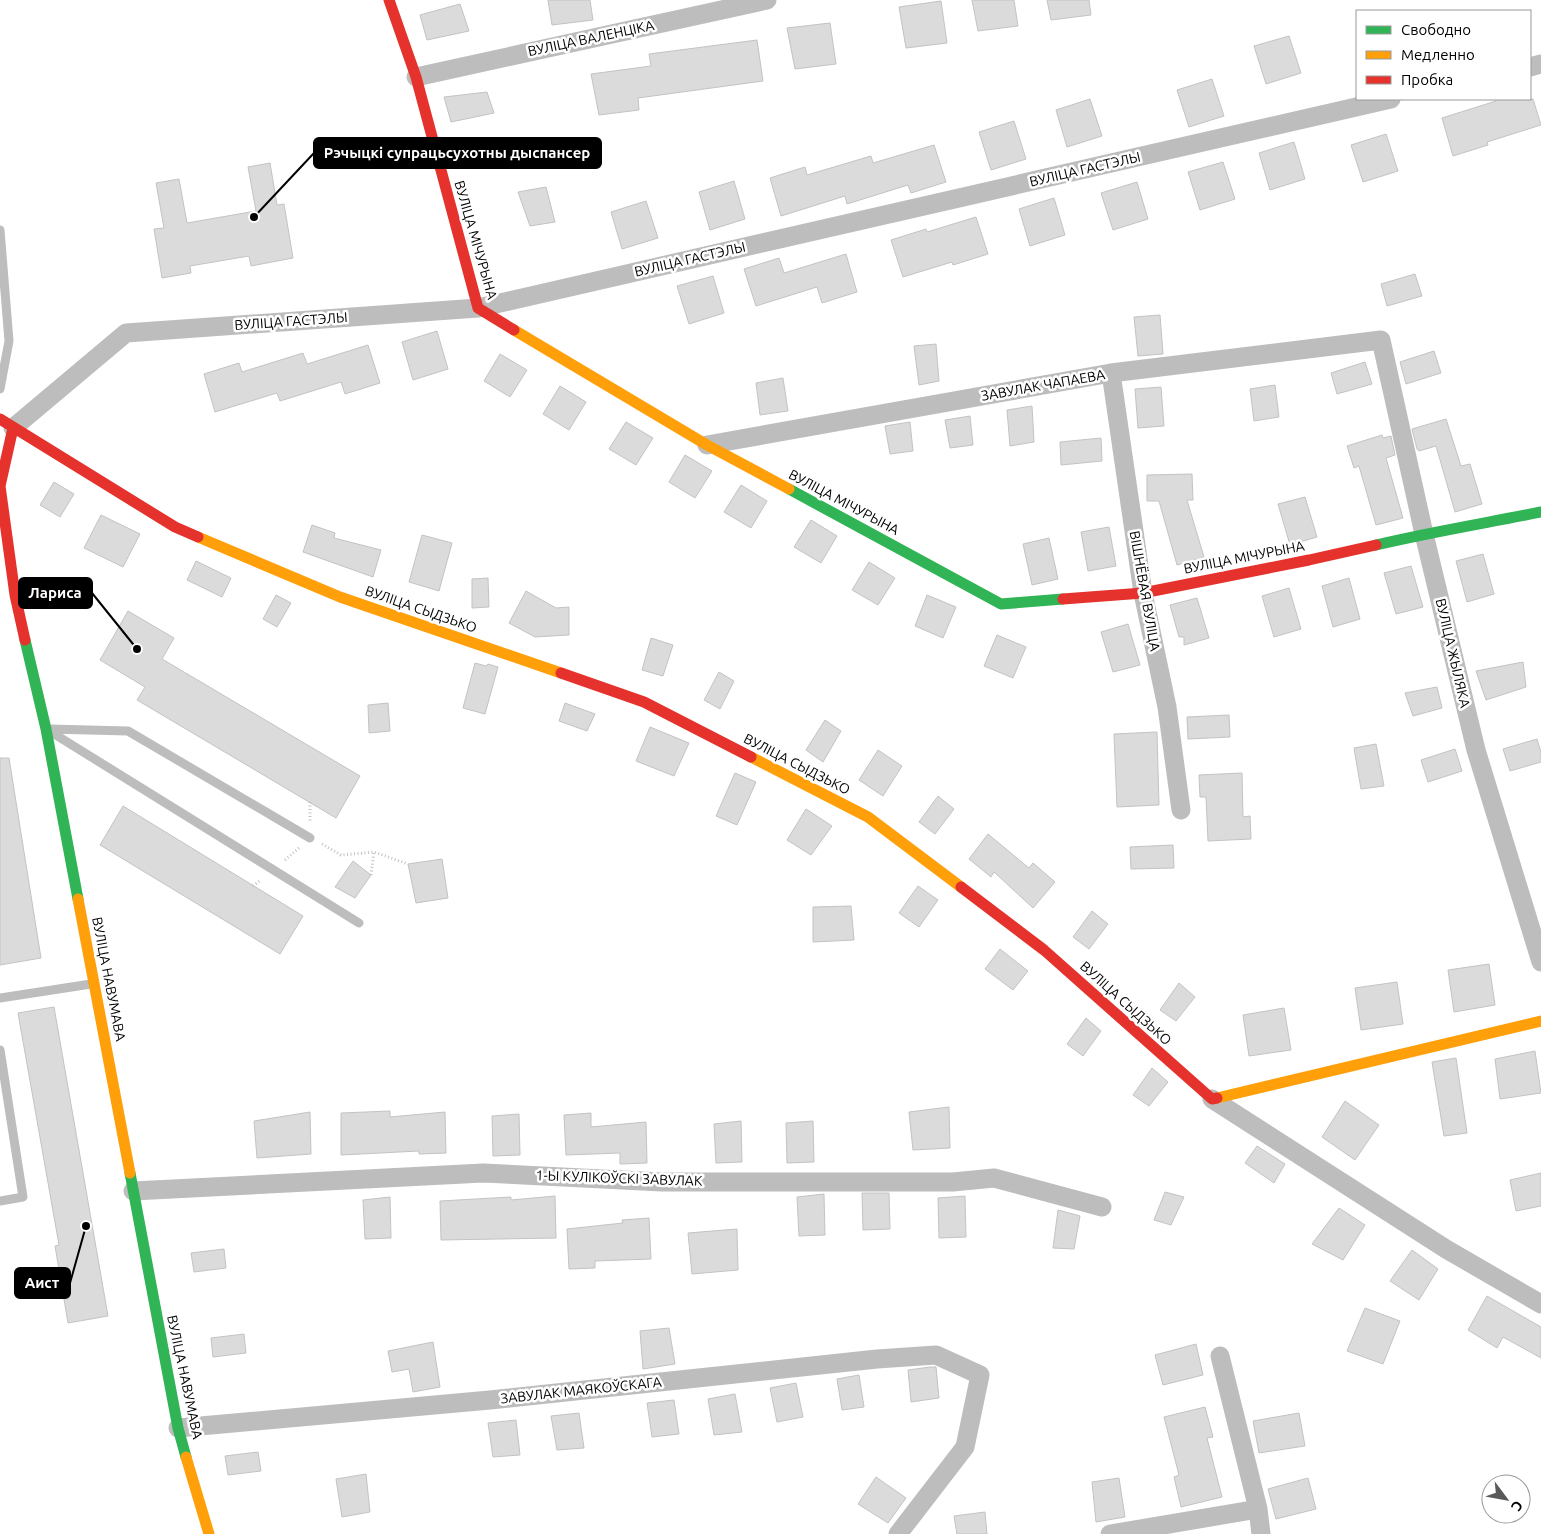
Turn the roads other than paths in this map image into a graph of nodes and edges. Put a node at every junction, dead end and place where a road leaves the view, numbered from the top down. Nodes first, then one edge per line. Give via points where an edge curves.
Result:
1 (390, 0) edge
2 (767, 0) edge
3 (416, 77) junction
4 (1387, 100) edge
5 (0, 230) edge
6 (478, 308) junction
7 (1381, 340) joint
8 (1111, 373) junction
9 (0, 389) edge
10 (6, 424) edge
11 (708, 446) junction
12 (1541, 512) edge
13 (1424, 534) junction
14 (1144, 593) junction
15 (7, 596) edge
16 (46, 729) junction
17 (1182, 810) dead end
18 (310, 838) road end
19 (359, 923) dead end
20 (1541, 962) edge
21 (94, 983) junction
22 (0, 998) edge
23 (1541, 1021) edge
24 (0, 1050) edge
25 (1212, 1099) junction
26 (133, 1191) junction
27 (0, 1201) edge
28 (1102, 1207) dead end
29 (1541, 1304) edge
30 (1220, 1356) dead end
31 (178, 1428) junction
32 (1258, 1509) junction
33 (209, 1534) edge
34 (898, 1534) edge
35 (1110, 1534) edge
36 (1261, 1534) edge

1 - 3 street, ВУЛІЦА МІЧУРЫНА
2 - 3 street, ВУЛІЦА ВАЛЕНЦІКА
3 - 6 street, ВУЛІЦА МІЧУРЫНА
4 - 6 street, ВУЛІЦА ГАСТЭЛЫ
5 - 9 lane via 9,341
6 - 10 street, ВУЛІЦА ГАСТЭЛЫ via 126,333
6 - 11 street, ВУЛІЦА МІЧУРЫНА
7 - 8 street, ЗАВУЛАК ЧАПАЕВА
7 - 13 street, ВУЛІЦА ЖЫЛЯКА
8 - 11 street, ЗАВУЛАК ЧАПАЕВА
8 - 14 street, ВІШНЁВАЯ ВУЛІЦА
10 - 15 street, ВУЛІЦА НАВУМАВА via 0,486
10 - 25 street, ВУЛІЦА СЫДЗЬКО via 175,527 340,597 644,702 868,817 1044,950
11 - 14 street, ВУЛІЦА МІЧУРЫНА via 1001,604
12 - 13 street, ВУЛІЦА МІЧУРЫНА
13 - 14 street, ВУЛІЦА МІЧУРЫНА
13 - 20 street, ВУЛІЦА ЖЫЛЯКА via 1476,750
14 - 17 street, ВІШНЁВАЯ ВУЛІЦА via 1167,707
15 - 16 street, ВУЛІЦА НАВУМАВА
16 - 18 lane via 128,731
16 - 19 lane
16 - 21 street, ВУЛІЦА НАВУМАВА
21 - 22 lane
21 - 26 street, ВУЛІЦА НАВУМАВА
23 - 25 street
24 - 27 lane via 23,1197
25 - 29 street via 1446,1249
26 - 28 street, 1-Ы КУЛІКОЎСКІ ЗАВУЛАК via 484,1173 662,1182 952,1182 994,1178
26 - 31 street, ВУЛІЦА НАВУМАВА
30 - 32 street
31 - 33 street, ВУЛІЦА НАВУМАВА
31 - 34 street, ЗАВУЛАК МАЯКОЎСКАГА via 936,1355 980,1374 965,1447
32 - 35 street
32 - 36 street

